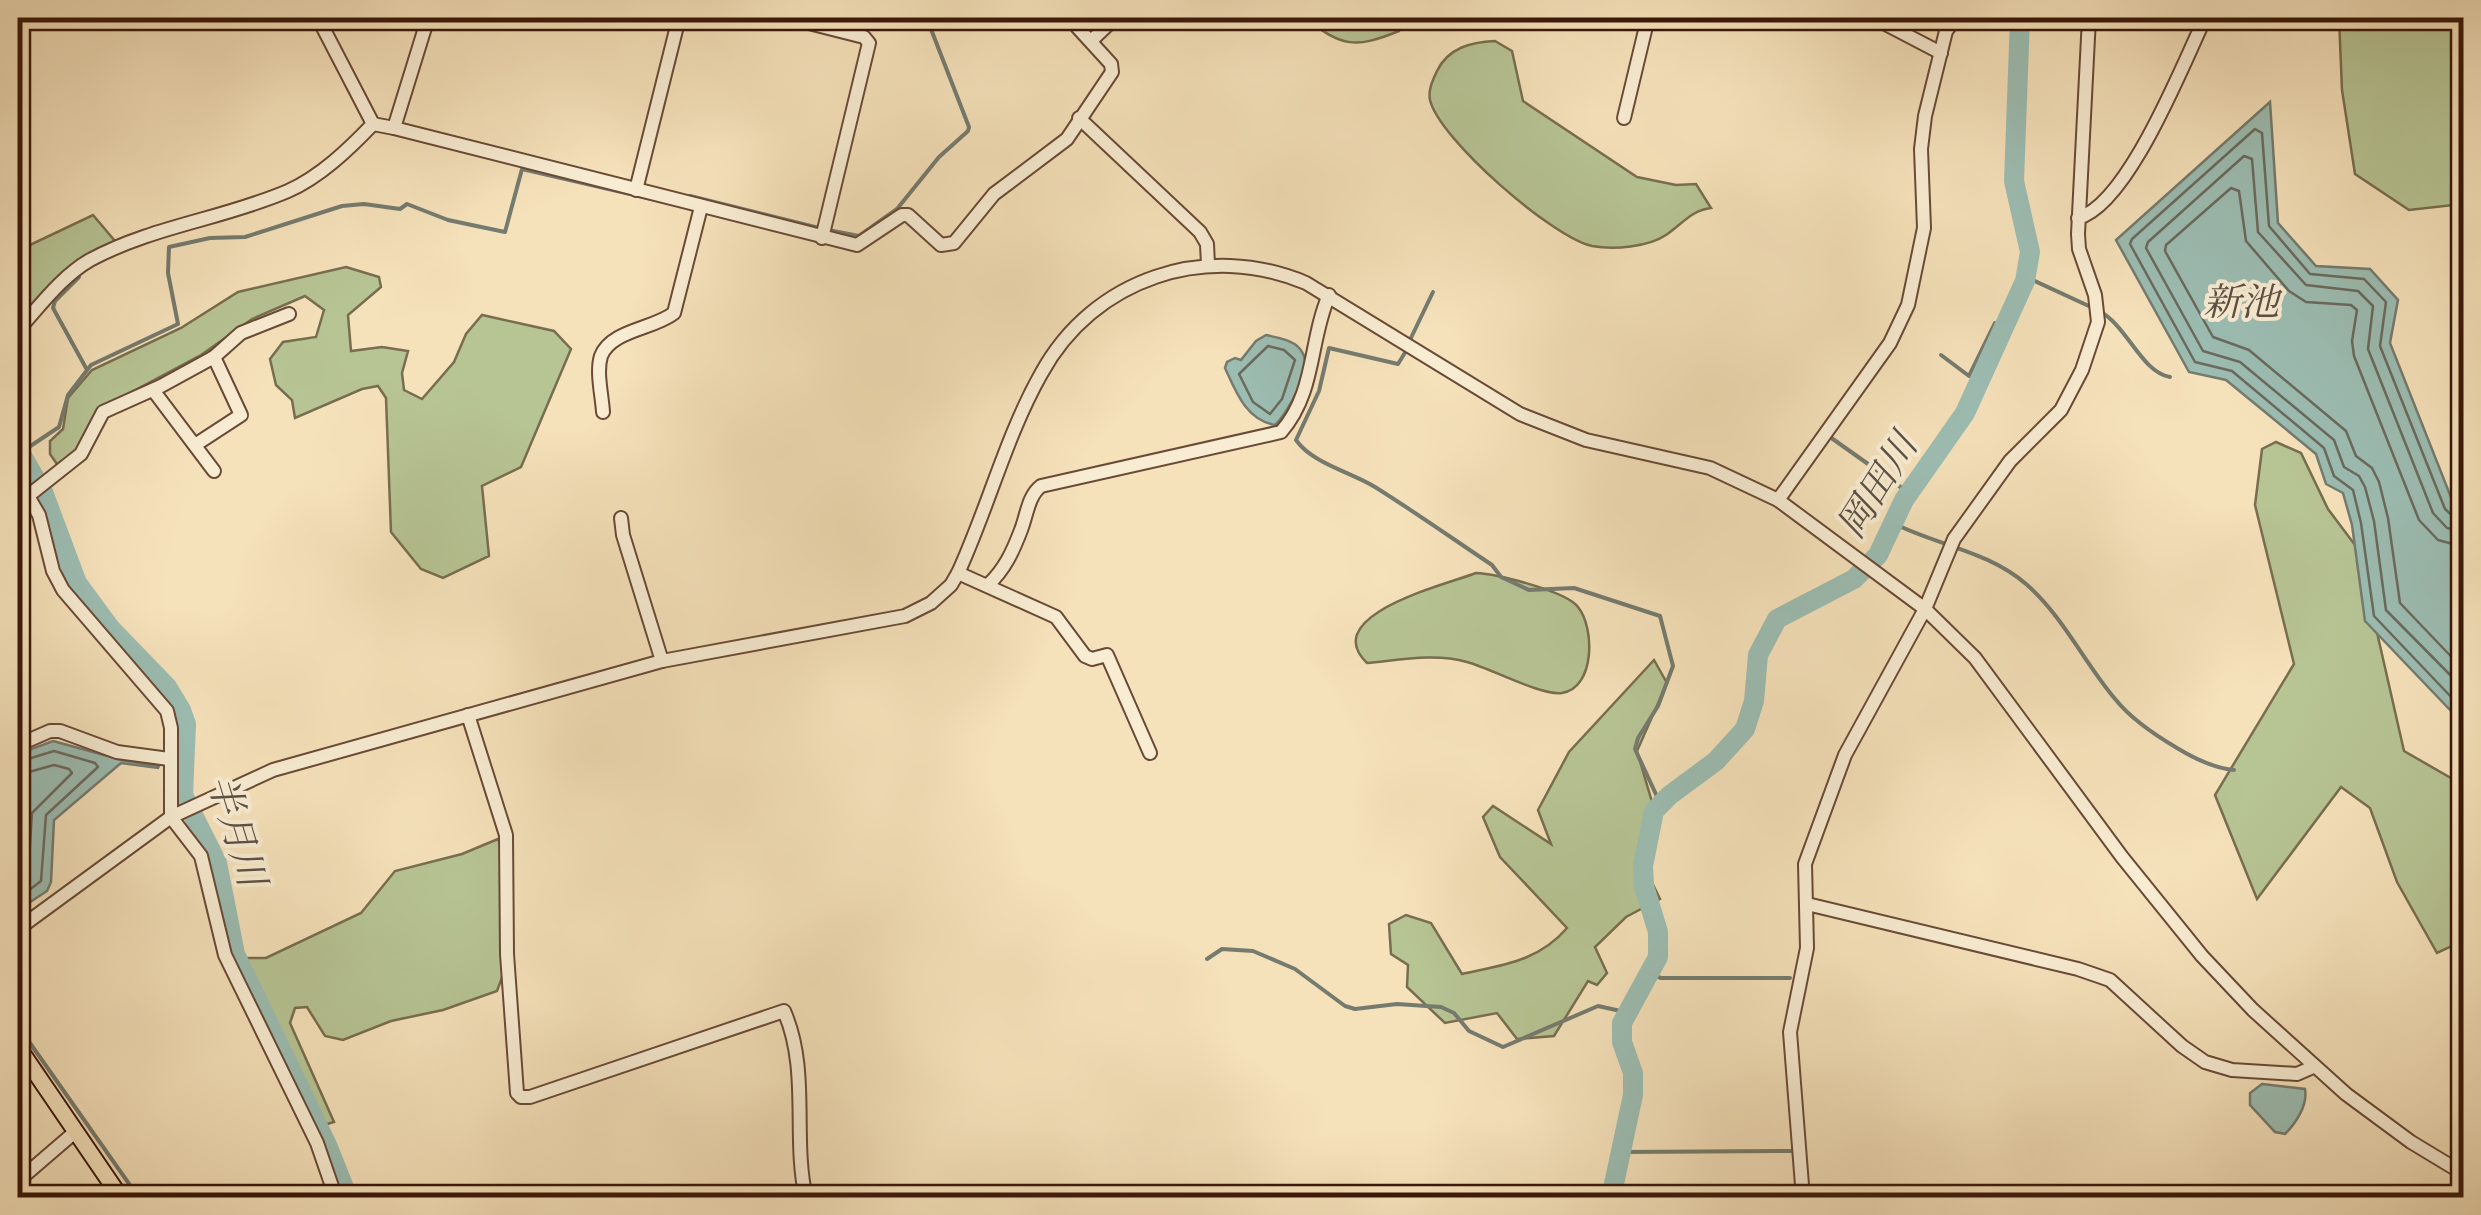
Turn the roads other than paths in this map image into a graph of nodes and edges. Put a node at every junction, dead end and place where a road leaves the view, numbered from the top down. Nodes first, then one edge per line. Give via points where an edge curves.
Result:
1 (318, 18) edge
2 (428, 18) edge
3 (679, 18) edge
4 (789, 18) edge
5 (1069, 18) edge
6 (1115, 18) edge
7 (1648, 18) edge
8 (1874, 18) edge
9 (1956, 18) edge
10 (2088, 18) edge
11 (2205, 18) edge
12 (1091, 40) junction
13 (1941, 53) junction
14 (18, 58) edge
15 (18, 84) edge
16 (1079, 118) junction
17 (1624, 118) dead end
18 (373, 124) junction
19 (394, 128) junction
20 (636, 190) junction
21 (701, 207) junction
22 (2078, 218) junction
23 (822, 238) junction
24 (1208, 265) junction
25 (1328, 295) junction
26 (290, 314) dead end
27 (18, 330) edge
28 (214, 358) junction
29 (153, 390) junction
30 (603, 412) dead end
31 (195, 446) junction
32 (214, 471) dead end
33 (18, 478) edge
34 (32, 494) junction
35 (1778, 500) junction
36 (621, 518) dead end
37 (958, 573) junction
38 (988, 585) junction
39 (1926, 609) junction
40 (662, 660) junction
41 (468, 715) junction
42 (18, 745) edge
43 (1150, 753) dead end
44 (169, 759) junction
45 (176, 815) junction
46 (1807, 904) junction
47 (18, 929) edge
48 (18, 1047) edge
49 (2313, 1067) junction
50 (75, 1132) junction
51 (2464, 1174) edge
52 (18, 1181) edge
53 (120, 1198) edge
54 (336, 1198) edge
55 (806, 1198) edge
56 (1803, 1198) edge

1 - 18 street
2 - 19 street
3 - 20 street
4 - 23 street via 868,43
5 - 12 street
6 - 12 street
7 - 17 street
8 - 13 street
9 - 13 street
10 - 22 street
11 - 22 street via 2134,165
12 - 16 street via 1112,72
13 - 35 street via 1925,116 1924,228 1908,305 1890,343
14 - 15 street
16 - 23 street via 1066,139 994,194 954,244 941,245 908,215 857,245
16 - 24 street via 1200,232
18 - 19 street
18 - 27 street via 288,192 158,230 88,262
19 - 20 street
20 - 21 street
21 - 23 street
21 - 30 street via 674,313 613,341 601,357
22 - 39 street via 2079,249 2095,295 2094,343 2061,410 2010,461 1954,539
24 - 25 street via 1275,272
24 - 37 street via 1146,279 1108,300 1066,337 1033,390
25 - 35 street via 1520,414 1586,440 1710,468
25 - 38 street via 1310,378 1280,432 1041,486 1004,568
26 - 28 street via 241,333
28 - 29 street
28 - 31 street via 242,415
29 - 31 street
29 - 34 street via 102,412 81,454
31 - 32 street
33 - 34 street
34 - 44 street via 52,571 167,711
35 - 39 street
36 - 40 street
37 - 38 street
37 - 40 street via 931,604 905,616
38 - 43 street via 1056,617 1085,656 1107,656
39 - 46 street via 1844,755 1805,864
39 - 49 street via 1975,658 2202,956
40 - 41 street
41 - 45 street via 273,770
41 - 55 street via 506,835 517,1093 530,1097 784,1010 800,1081
42 - 44 street via 50,731 117,752
44 - 45 street
45 - 47 street
45 - 54 street via 201,856 225,955 317,1143
46 - 49 street via 2110,980 2205,1062 2297,1074
46 - 56 street via 1807,948 1790,1032
48 - 50 main road
49 - 51 street
50 - 52 street
50 - 53 main road

